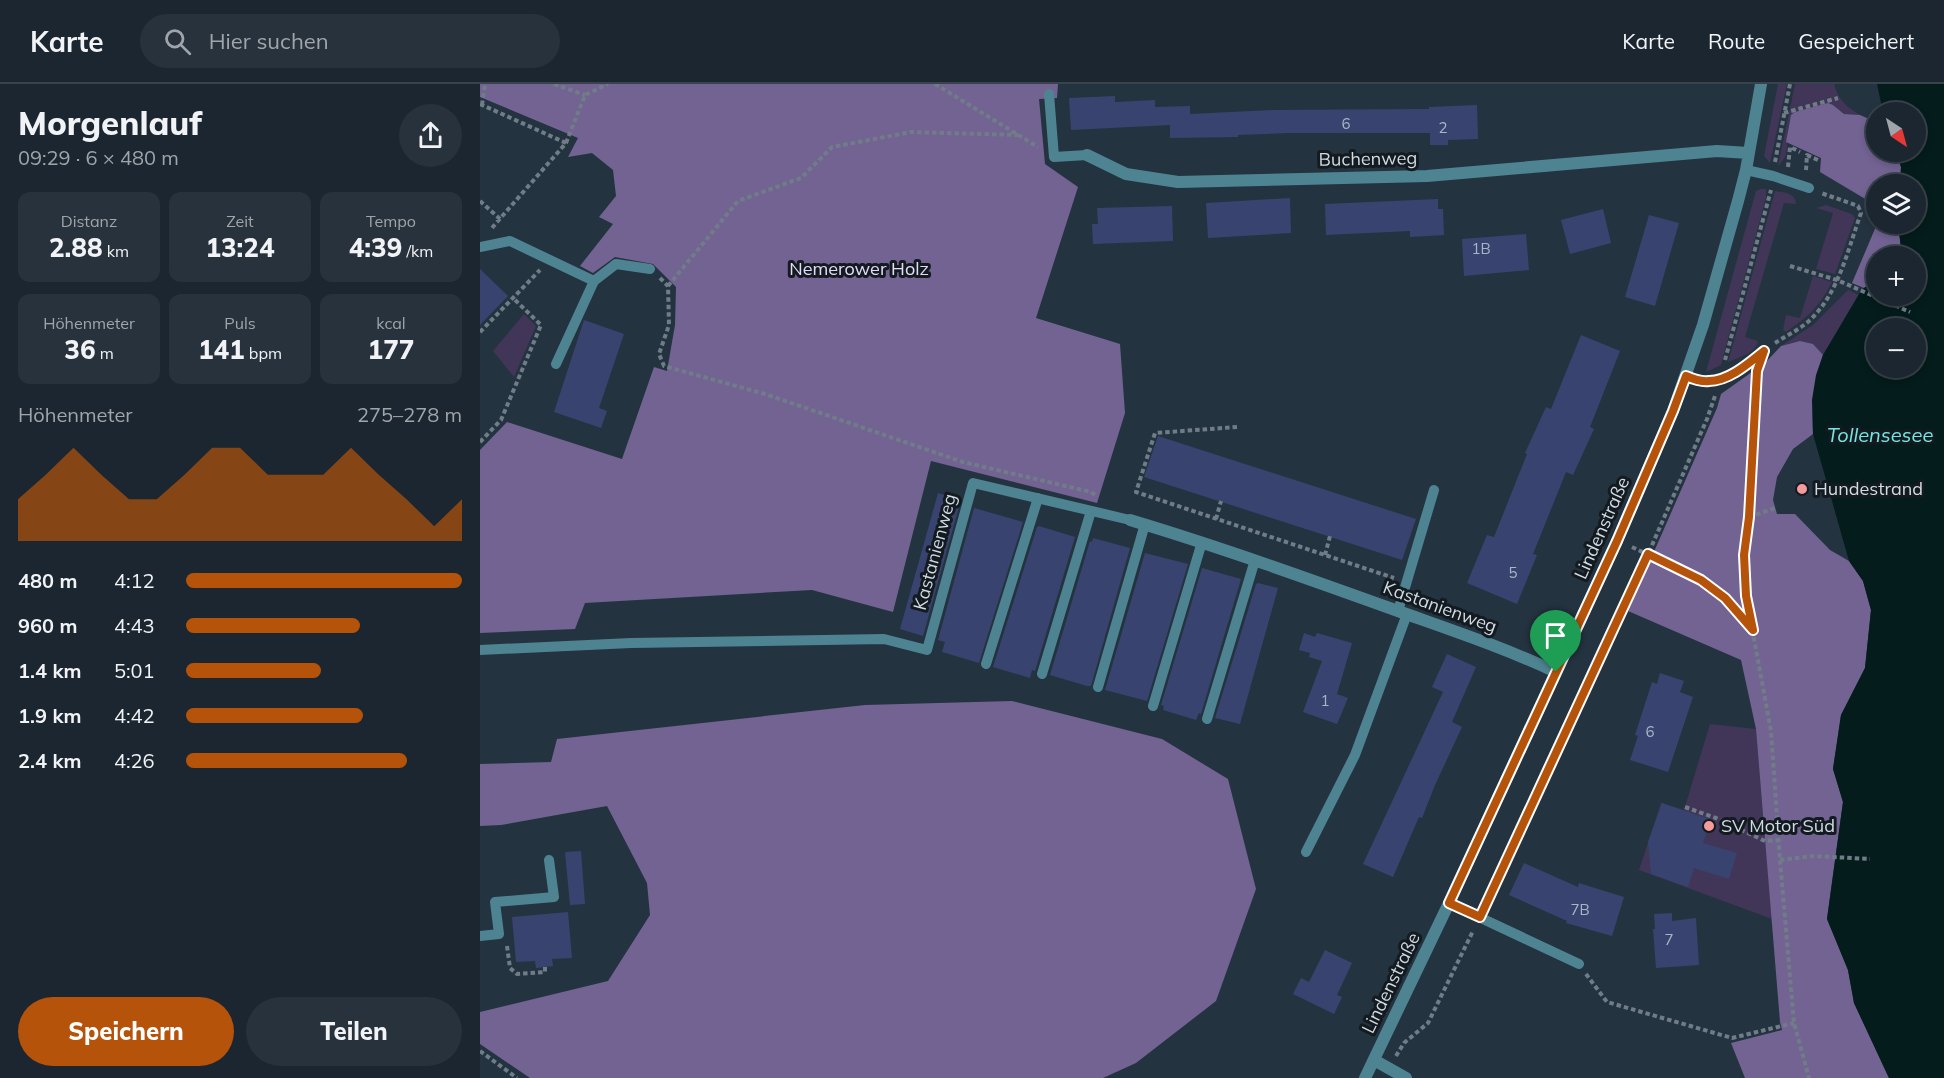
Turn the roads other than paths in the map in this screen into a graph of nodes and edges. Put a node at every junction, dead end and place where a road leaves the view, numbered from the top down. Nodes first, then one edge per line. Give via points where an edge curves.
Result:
1 (1761, 84) edge
2 (1049, 94) dead end
3 (1749, 153) junction
4 (1087, 155) joint
5 (1746, 170) junction
6 (1806, 187) road end
7 (480, 247) edge
8 (650, 269) road end
9 (594, 281) junction
10 (1764, 351) road end
11 (556, 364) dead end
12 (1686, 376) junction
13 (1434, 490) dead end
14 (1038, 498) junction
15 (1091, 511) junction
16 (1130, 519) joint
17 (1145, 524) junction
18 (1202, 542) junction
19 (1255, 560) junction
20 (1403, 612) junction
21 (480, 650) edge
22 (986, 664) dead end
23 (1556, 672) junction
24 (1042, 674) dead end
25 (1098, 687) dead end
26 (1154, 706) dead end
27 (1207, 719) dead end
28 (1306, 852) dead end
29 (549, 860) dead end
30 (1449, 903) junction
31 (480, 936) edge
32 (1579, 964) road end
33 (1374, 1060) junction
34 (1365, 1078) edge
35 (1406, 1078) edge

1 - 3 street, Lindenstraße
2 - 4 lane, Buchenweg via 1054,157
3 - 4 street, Buchenweg via 1717,152 1427,176 1178,182 1126,174
3 - 5 street, Lindenstraße
5 - 6 lane
5 - 12 street, Lindenstraße
7 - 9 lane via 510,241
8 - 9 lane via 616,264
9 - 11 lane
10 - 12 lane via 1720,380
12 - 23 street, Lindenstraße via 1622,530
13 - 20 lane
14 - 15 lane, Kastanienweg
14 - 21 lane, Kastanienweg via 973,483 927,650 884,639
14 - 22 lane
15 - 16 lane, Kastanienweg
15 - 24 lane
16 - 17 street, Kastanienweg
17 - 18 street, Kastanienweg
17 - 25 lane
18 - 19 street, Kastanienweg
18 - 26 lane
19 - 20 street, Kastanienweg
19 - 27 lane
20 - 23 street, Kastanienweg
20 - 28 lane via 1355,755
23 - 30 street, Lindenstraße
29 - 31 lane via 554,897 495,902 499,934
30 - 32 lane
30 - 33 street, Lindenstraße
33 - 34 street, Lindenstraße
33 - 35 street

